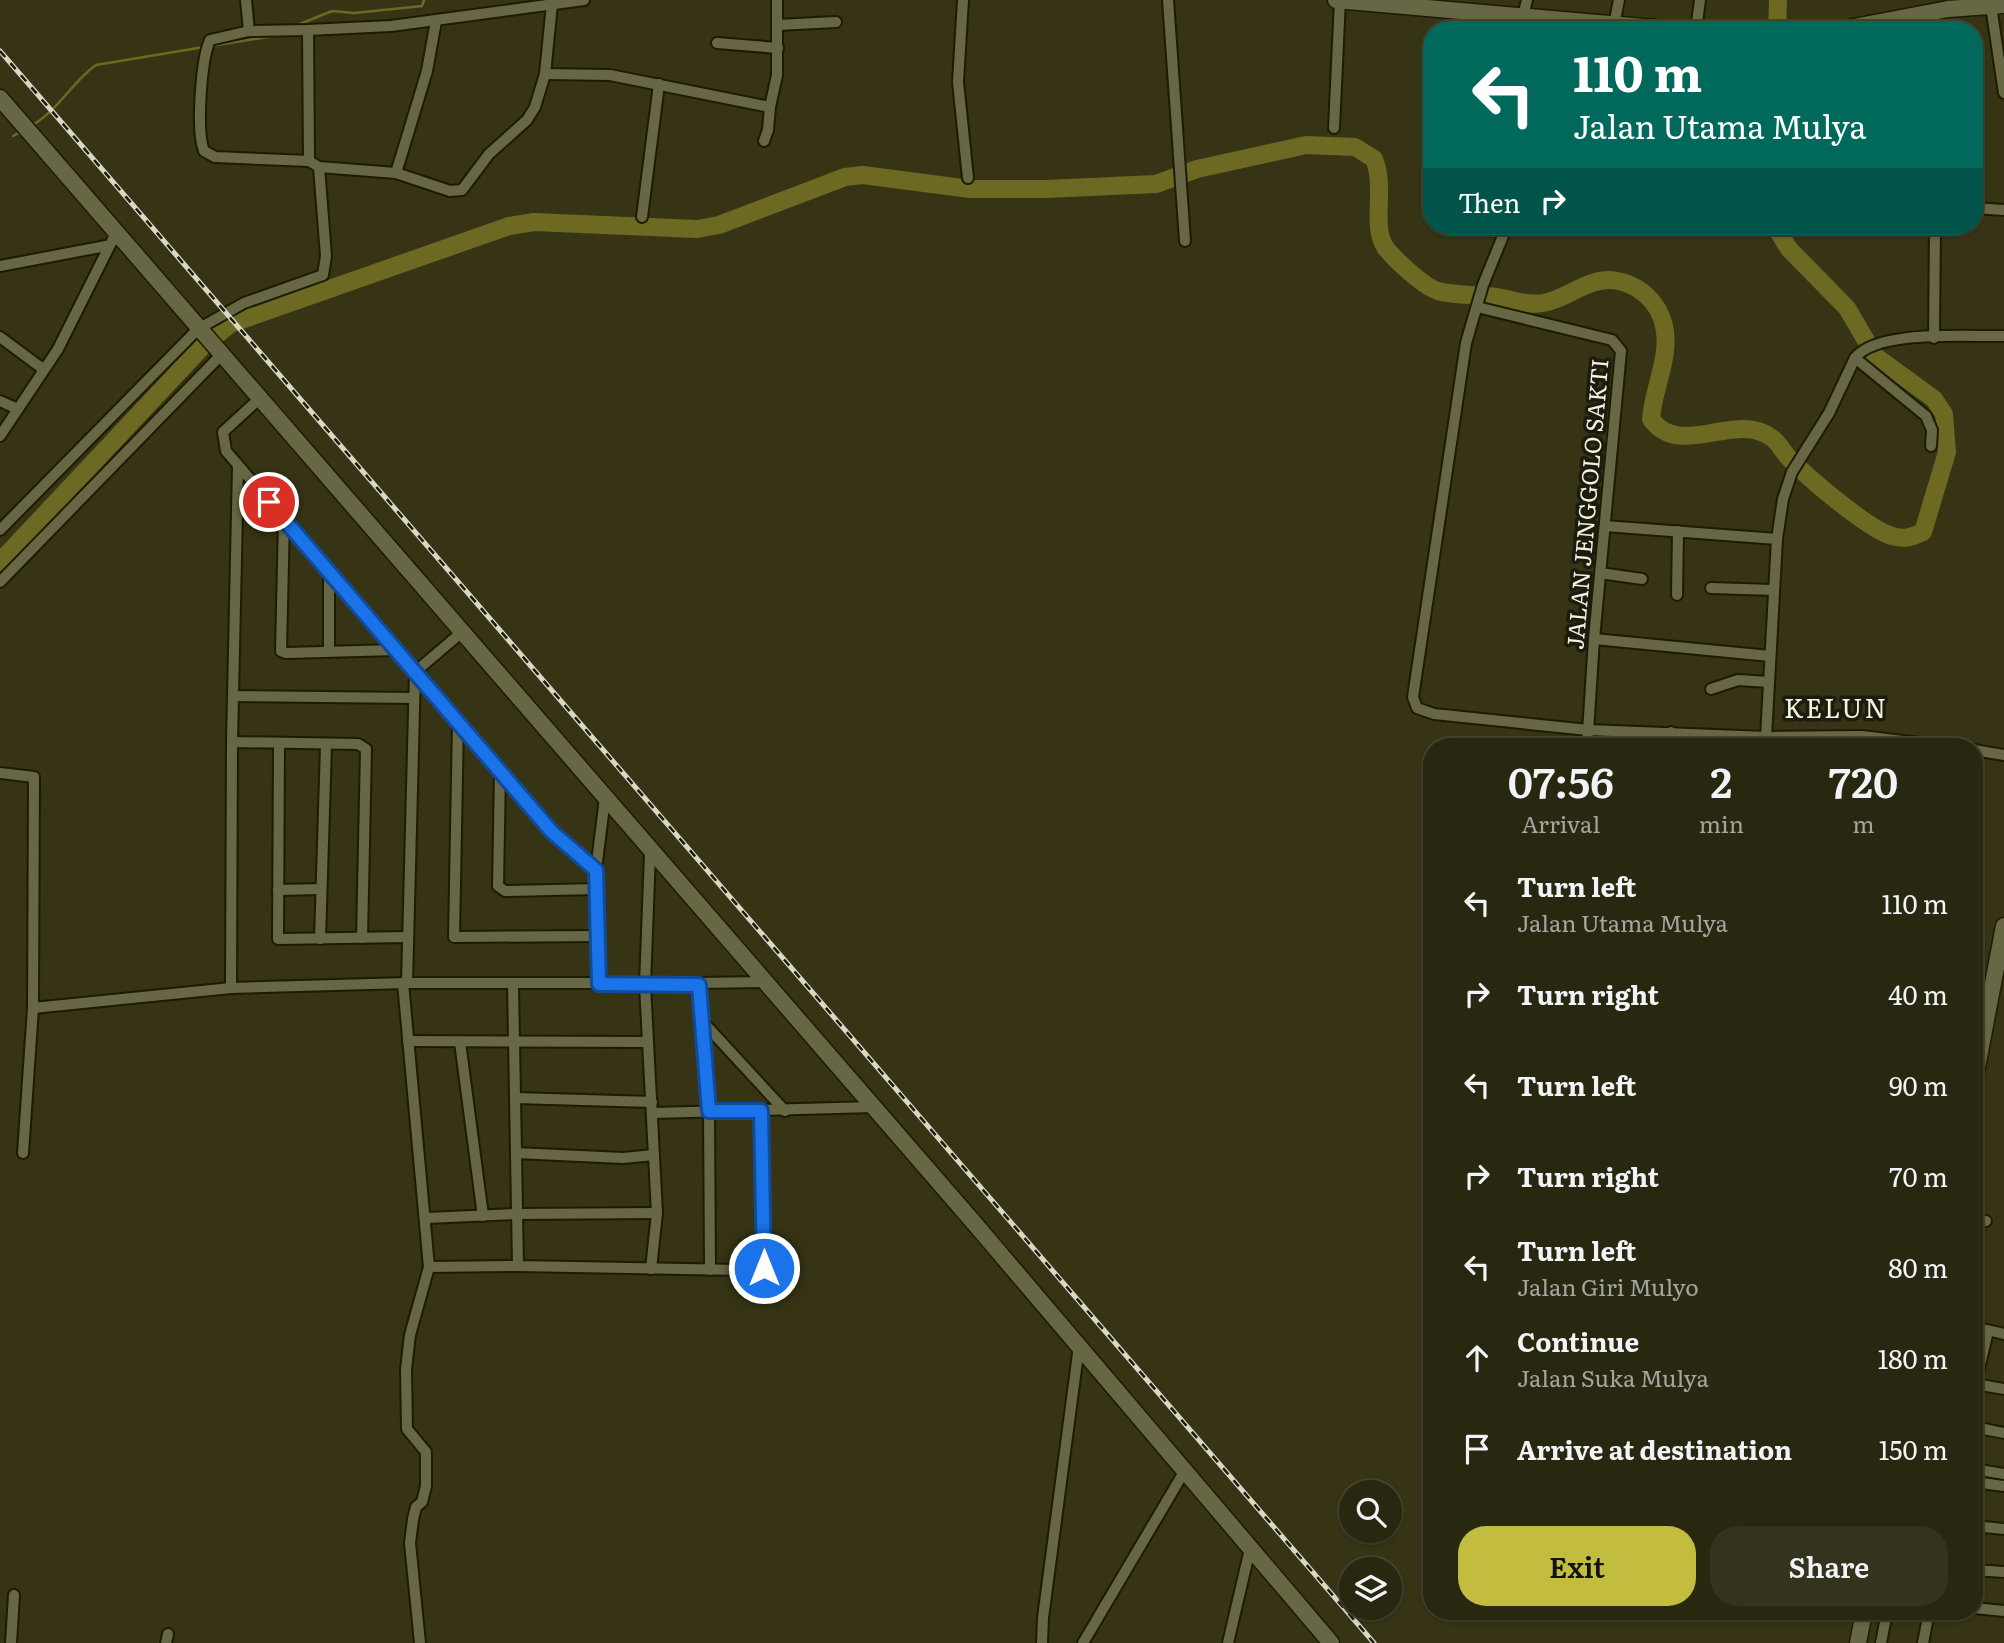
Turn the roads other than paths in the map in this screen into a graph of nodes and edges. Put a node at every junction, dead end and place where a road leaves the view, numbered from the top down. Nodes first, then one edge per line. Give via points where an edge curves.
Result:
1 (246, 0) edge
2 (584, 0) edge
3 (777, 0) edge
4 (962, 0) edge
5 (1168, 0) edge
6 (1338, 0) edge
7 (1619, 0) edge
8 (1700, 0) edge
9 (552, 4) junction
10 (1997, 6) edge
11 (1525, 8) edge
12 (436, 21) junction
13 (1569, 21) edge
14 (1615, 21) edge
15 (1697, 21) edge
16 (1883, 21) edge
17 (836, 22) dead end
18 (778, 25) junction
19 (308, 30) junction
20 (249, 31) junction
21 (717, 43) dead end
22 (778, 48) junction
23 (545, 74) junction
24 (659, 84) junction
25 (2004, 93) edge
26 (1, 100) edge
27 (770, 107) junction
28 (1334, 128) dead end
29 (764, 141) dead end
30 (309, 161) junction
31 (319, 167) junction
32 (396, 173) junction
33 (968, 178) dead end
34 (1983, 209) edge
35 (2004, 210) edge
36 (642, 217) dead end
37 (117, 231) junction
38 (1503, 235) edge
39 (1936, 235) edge
40 (1185, 241) dead end
41 (106, 246) junction
42 (0, 266) edge
43 (1478, 306) junction
44 (200, 332) junction
45 (2004, 336) edge
46 (0, 337) edge
47 (1934, 338) junction
48 (219, 354) junction
49 (1857, 355) junction
50 (43, 369) junction
51 (260, 398) junction
52 (0, 401) edge
53 (18, 409) junction
54 (0, 436) edge
55 (1931, 446) dead end
56 (238, 466) junction
57 (284, 519) junction
58 (1605, 526) junction
59 (0, 530) edge
60 (1678, 531) junction
61 (1777, 539) junction
62 (329, 572) junction
63 (1600, 573) junction
64 (1642, 579) dead end
65 (0, 582) edge
66 (1711, 588) dead end
67 (1774, 590) junction
68 (1677, 595) dead end
69 (462, 632) junction
70 (1594, 639) junction
71 (329, 650) junction
72 (396, 650) junction
73 (1770, 656) junction
74 (415, 672) junction
75 (1769, 681) junction
76 (1711, 689) dead end
77 (234, 696) junction
78 (414, 698) junction
79 (458, 722) junction
80 (1588, 730) junction
81 (1671, 732) junction
82 (1766, 737) junction
83 (1588, 738) edge
84 (1669, 738) edge
85 (1774, 738) edge
86 (1849, 738) edge
87 (1886, 738) edge
88 (232, 742) junction
89 (279, 743) junction
90 (326, 744) junction
91 (1983, 752) edge
92 (2004, 755) edge
93 (500, 772) junction
94 (0, 773) edge
95 (605, 798) junction
96 (650, 853) junction
97 (596, 870) junction
98 (321, 889) junction
99 (597, 889) junction
100 (278, 890) junction
101 (2004, 926) edge
102 (598, 936) junction
103 (408, 937) junction
104 (362, 938) junction
105 (320, 939) junction
106 (766, 982) junction
107 (405, 983) junction
108 (697, 983) junction
109 (513, 984) junction
110 (599, 984) junction
111 (645, 985) junction
112 (231, 988) junction
113 (33, 1008) junction
114 (704, 1022) junction
115 (1983, 1036) edge
116 (408, 1041) junction
117 (460, 1042) junction
118 (513, 1042) junction
119 (648, 1042) junction
120 (515, 1098) junction
121 (874, 1107) junction
122 (652, 1108) junction
123 (709, 1111) junction
124 (761, 1111) junction
125 (785, 1111) junction
126 (23, 1153) dead end
127 (516, 1153) junction
128 (654, 1155) junction
129 (657, 1213) junction
130 (516, 1214) junction
131 (483, 1216) junction
132 (427, 1218) junction
133 (1983, 1220) edge
134 (1986, 1221) dead end
135 (518, 1266) junction
136 (429, 1267) junction
137 (651, 1269) junction
138 (710, 1270) junction
139 (1983, 1330) edge
140 (1988, 1331) junction
141 (2004, 1334) edge
142 (1079, 1346) junction
143 (1983, 1353) edge
144 (1983, 1388) edge
145 (2004, 1389) edge
146 (1983, 1429) edge
147 (2004, 1433) edge
148 (1983, 1470) edge
149 (1184, 1472) junction
150 (2004, 1474) edge
151 (1983, 1483) edge
152 (2004, 1486) edge
153 (1983, 1527) edge
154 (2004, 1529) edge
155 (1250, 1549) junction
156 (1983, 1571) edge
157 (2004, 1572) edge
158 (14, 1595) dead end
159 (1983, 1609) edge
160 (2004, 1611) edge
161 (1863, 1620) edge
162 (1886, 1620) edge
163 (1927, 1620) edge
164 (1859, 1641) edge
165 (11, 1643) edge
166 (420, 1643) edge
167 (1042, 1643) edge
168 (1083, 1643) edge
169 (1228, 1643) edge
170 (1331, 1643) edge
171 (1882, 1643) edge
172 (1923, 1643) edge

1 - 20 street
2 - 9 street
3 - 18 street
4 - 33 street via 958,82
5 - 40 street
6 - 11 main road
6 - 28 street
7 - 14 street
8 - 15 street
9 - 12 street
9 - 23 street
10 - 16 main road
10 - 25 street
11 - 13 main road
12 - 19 street
12 - 32 street via 427,71
17 - 18 street
18 - 22 street
19 - 20 street
19 - 30 street
20 - 30 street via 207,47 200,133 204,152 215,157
21 - 22 street
22 - 27 street
23 - 24 street via 610,75
23 - 32 street via 530,116 489,155 462,190 450,191
24 - 27 street
24 - 36 street
26 - 37 main road
27 - 29 street
30 - 31 street
31 - 32 street
31 - 44 street via 326,256 323,275 244,303
34 - 35 street
37 - 41 street
37 - 44 main road
38 - 43 street
39 - 47 street
41 - 42 street
41 - 50 street via 58,349
43 - 58 street, JALAN JENGGOLO SAKTI via 1612,340 1620,346
43 - 80 street via 1466,344 1413,700 1420,710 1434,714
44 - 48 main road
44 - 59 street
45 - 47 street
46 - 50 street
47 - 49 street via 1881,342
48 - 51 main road
48 - 65 street
49 - 55 street via 1926,416 1932,430
49 - 61 street via 1829,413 1792,472
50 - 53 street
51 - 56 street via 221,437
51 - 69 main road
52 - 53 street
53 - 54 street
56 - 57 street
56 - 77 street
57 - 62 street
57 - 71 street via 281,651
58 - 60 street
58 - 63 street, JALAN JENGGOLO SAKTI
60 - 61 street
60 - 68 street
61 - 67 street
62 - 71 street
62 - 72 street
63 - 64 street
63 - 70 street, JALAN JENGGOLO SAKTI
66 - 67 street
67 - 73 street
69 - 74 street
69 - 95 main road
70 - 73 street
70 - 80 street, JALAN JENGGOLO SAKTI
71 - 72 street
72 - 74 street
73 - 75 street
74 - 78 street
74 - 79 street
75 - 76 street via 1738,680
75 - 82 street
77 - 78 street
77 - 88 street
78 - 103 street
79 - 93 street
79 - 102 street via 454,937
80 - 81 street
80 - 83 street, JALAN JENGGOLO SAKTI
81 - 82 street
81 - 84 street
82 - 85 street
86 - 87 street
88 - 89 street
88 - 112 street
89 - 90 street
89 - 100 street
90 - 98 street
90 - 104 street via 358,744 366,749
91 - 92 street
93 - 97 street via 564,845
93 - 99 street via 498,886 505,891
94 - 113 street via 34,778
95 - 96 main road
95 - 97 street
96 - 106 main road
96 - 111 street
97 - 99 street
98 - 100 street
98 - 105 street
99 - 102 street
100 - 105 street via 279,941
101 - 115 main road
102 - 110 street
103 - 104 street
103 - 107 street
104 - 105 street
106 - 108 street
106 - 121 main road
107 - 109 street
107 - 112 street
107 - 116 street
108 - 111 street
108 - 114 street
109 - 110 street
109 - 118 street
110 - 111 street
111 - 119 street
112 - 113 street
113 - 126 street
114 - 123 street
114 - 125 street
116 - 117 street
116 - 132 street
117 - 118 street
117 - 131 street
118 - 119 street
118 - 120 street
119 - 122 street
120 - 122 street
120 - 127 street
121 - 125 street
121 - 142 main road
122 - 123 street
122 - 128 street
123 - 124 street
123 - 138 street
124 - 125 street
124 - 138 street via 764,1268
127 - 128 street
127 - 130 street
128 - 129 street
129 - 130 street
129 - 137 street
130 - 131 street
130 - 135 street
131 - 132 street
132 - 136 street
133 - 134 street
135 - 136 street
135 - 137 street
136 - 166 street via 410,1335 406,1369 407,1429 426,1452 426,1486 416,1507 410,1543
137 - 138 street
139 - 140 street
140 - 141 street
140 - 143 street
142 - 149 main road
142 - 167 street
144 - 145 street
146 - 147 street
148 - 150 street
149 - 155 main road
149 - 168 street
151 - 152 street
153 - 154 street
155 - 169 street
155 - 170 main road
156 - 157 street
158 - 165 street
159 - 160 street
161 - 164 main road
162 - 171 street
163 - 172 street
164 - 171 street

